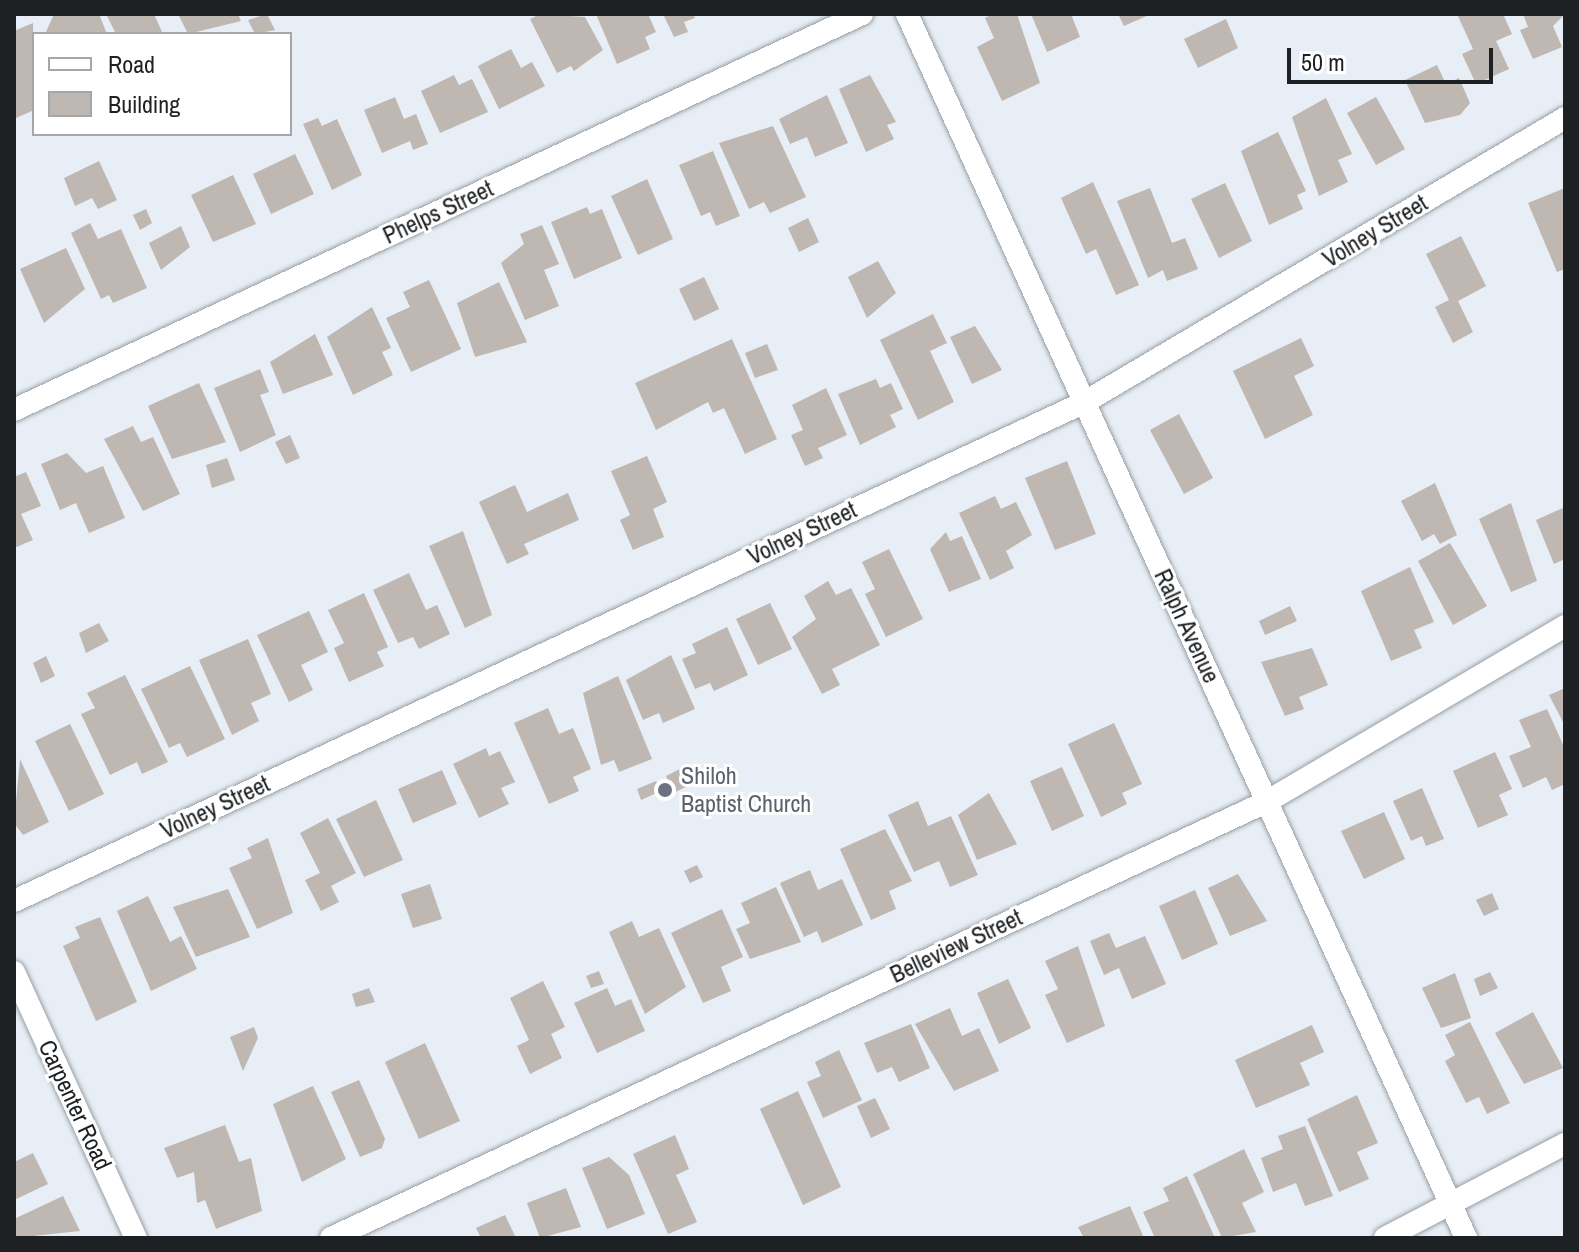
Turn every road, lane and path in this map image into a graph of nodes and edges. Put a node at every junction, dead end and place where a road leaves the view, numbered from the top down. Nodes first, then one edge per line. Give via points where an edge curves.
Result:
1 (862, 14) edge
2 (907, 14) edge
3 (1565, 118) edge
4 (1085, 402) junction
5 (14, 410) edge
6 (1565, 626) edge
7 (1268, 801) junction
8 (14, 901) edge
9 (14, 972) edge
10 (1565, 1144) edge
11 (1452, 1207) junction
12 (136, 1238) edge
13 (331, 1238) edge
14 (1385, 1238) edge
15 (1466, 1238) edge

1 - 5 street, Phelps Street
2 - 4 street, Ralph Avenue
3 - 4 street, Volney Street
4 - 7 street, Ralph Avenue
4 - 8 street, Volney Street
6 - 7 street, Belleview Street
7 - 11 street, Ralph Avenue
7 - 13 street, Belleview Street
9 - 12 street, Carpenter Road
10 - 11 street
11 - 14 street
11 - 15 street, Ralph Avenue

